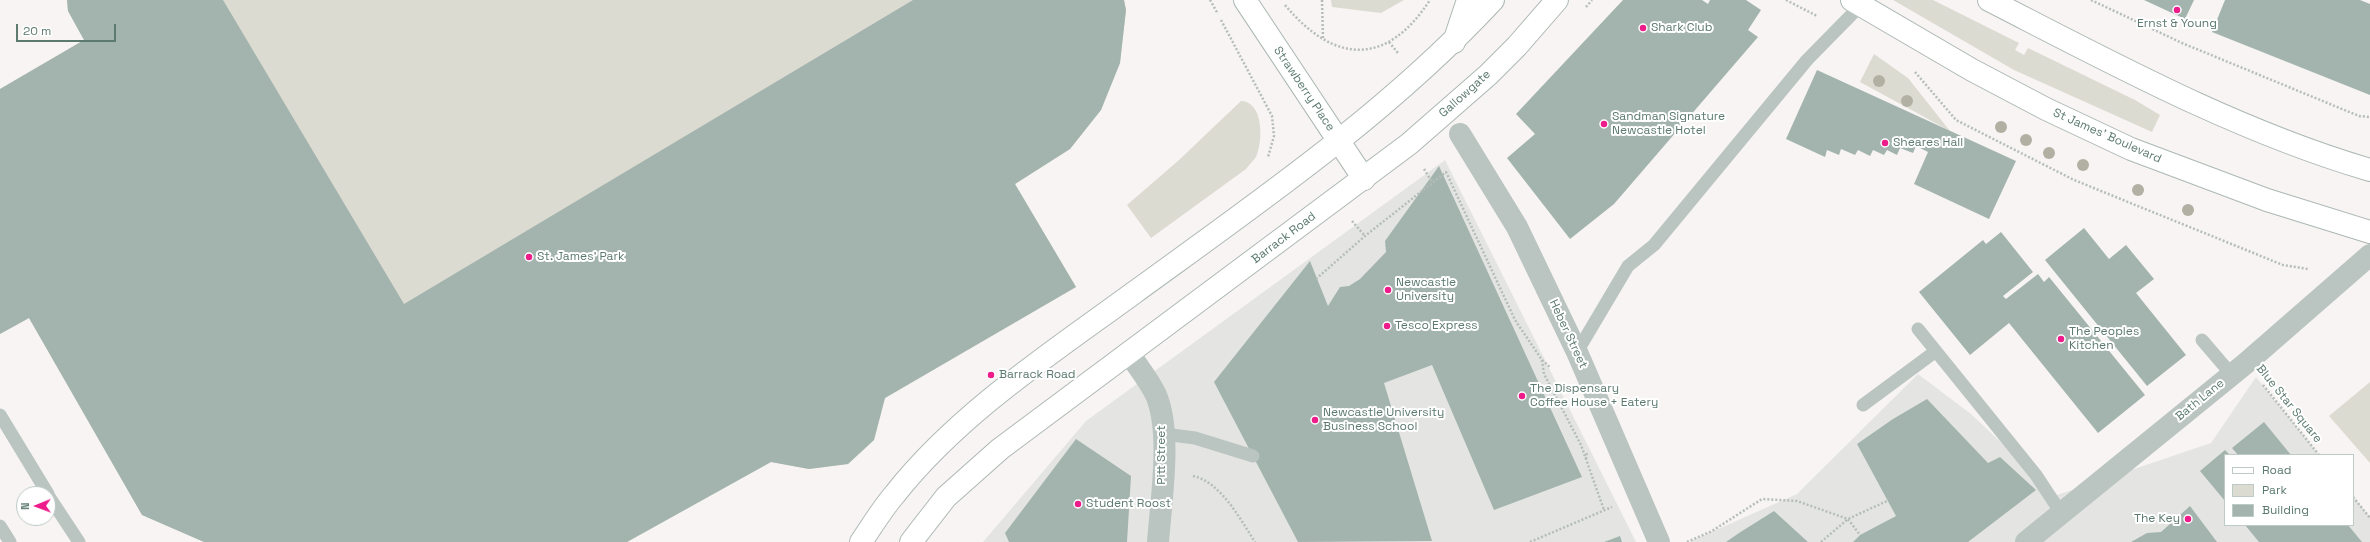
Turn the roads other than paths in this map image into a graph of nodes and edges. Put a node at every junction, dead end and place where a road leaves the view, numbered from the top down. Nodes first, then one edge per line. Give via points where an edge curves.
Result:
1 (1245, 0) edge
2 (1468, 0) edge
3 (1493, 0) edge
4 (1557, 0) edge
5 (1989, 0) edge
6 (1856, 2) edge
7 (1454, 42) junction
8 (1460, 134) dead end
9 (1338, 140) junction
10 (2370, 170) edge
11 (1364, 179) junction
12 (2370, 232) edge
13 (2370, 255) edge
14 (1918, 329) dead end
15 (2202, 340) dead end
16 (1936, 351) junction
17 (1577, 352) junction
18 (1129, 353) junction
19 (2238, 369) junction
20 (1863, 405) dead end
21 (0, 415) edge
22 (1164, 434) junction
23 (1253, 456) dead end
24 (43, 486) edge
25 (56, 506) edge
26 (2061, 513) junction
27 (0, 526) edge
28 (919, 537) edge
29 (10, 542) edge
30 (79, 542) edge
31 (861, 542) edge
32 (1158, 542) edge
33 (1660, 542) edge
34 (2026, 542) edge

1 - 9 main road, Strawberry Place
2 - 7 main road
3 - 7 main road
4 - 11 main road, Gallowgate via 1488,75 1445,114
5 - 10 main road via 2209,109 2322,155
6 - 12 main road, St James' Boulevard via 2039,106 2131,149 2267,200
6 - 17 lane via 1839,27 1807,60 1654,246 1628,266
7 - 9 main road via 1390,100
8 - 17 street, Heber Street via 1517,227
9 - 11 main road, Strawberry Place
9 - 31 main road via 1226,226 1016,379 950,436 895,493
11 - 18 main road, Barrack Road
13 - 19 street, Bath Lane
14 - 16 lane
15 - 19 lane
16 - 20 lane
16 - 26 lane via 2036,475
17 - 33 street, Heber Street
18 - 22 street, Pitt Street via 1156,394
18 - 28 main road, Barrack Road via 971,473 946,497
19 - 26 street, Bath Lane
21 - 24 lane
22 - 23 lane via 1195,438
22 - 32 street, Pitt Street
25 - 30 lane
26 - 34 street, Bath Lane
27 - 29 lane

